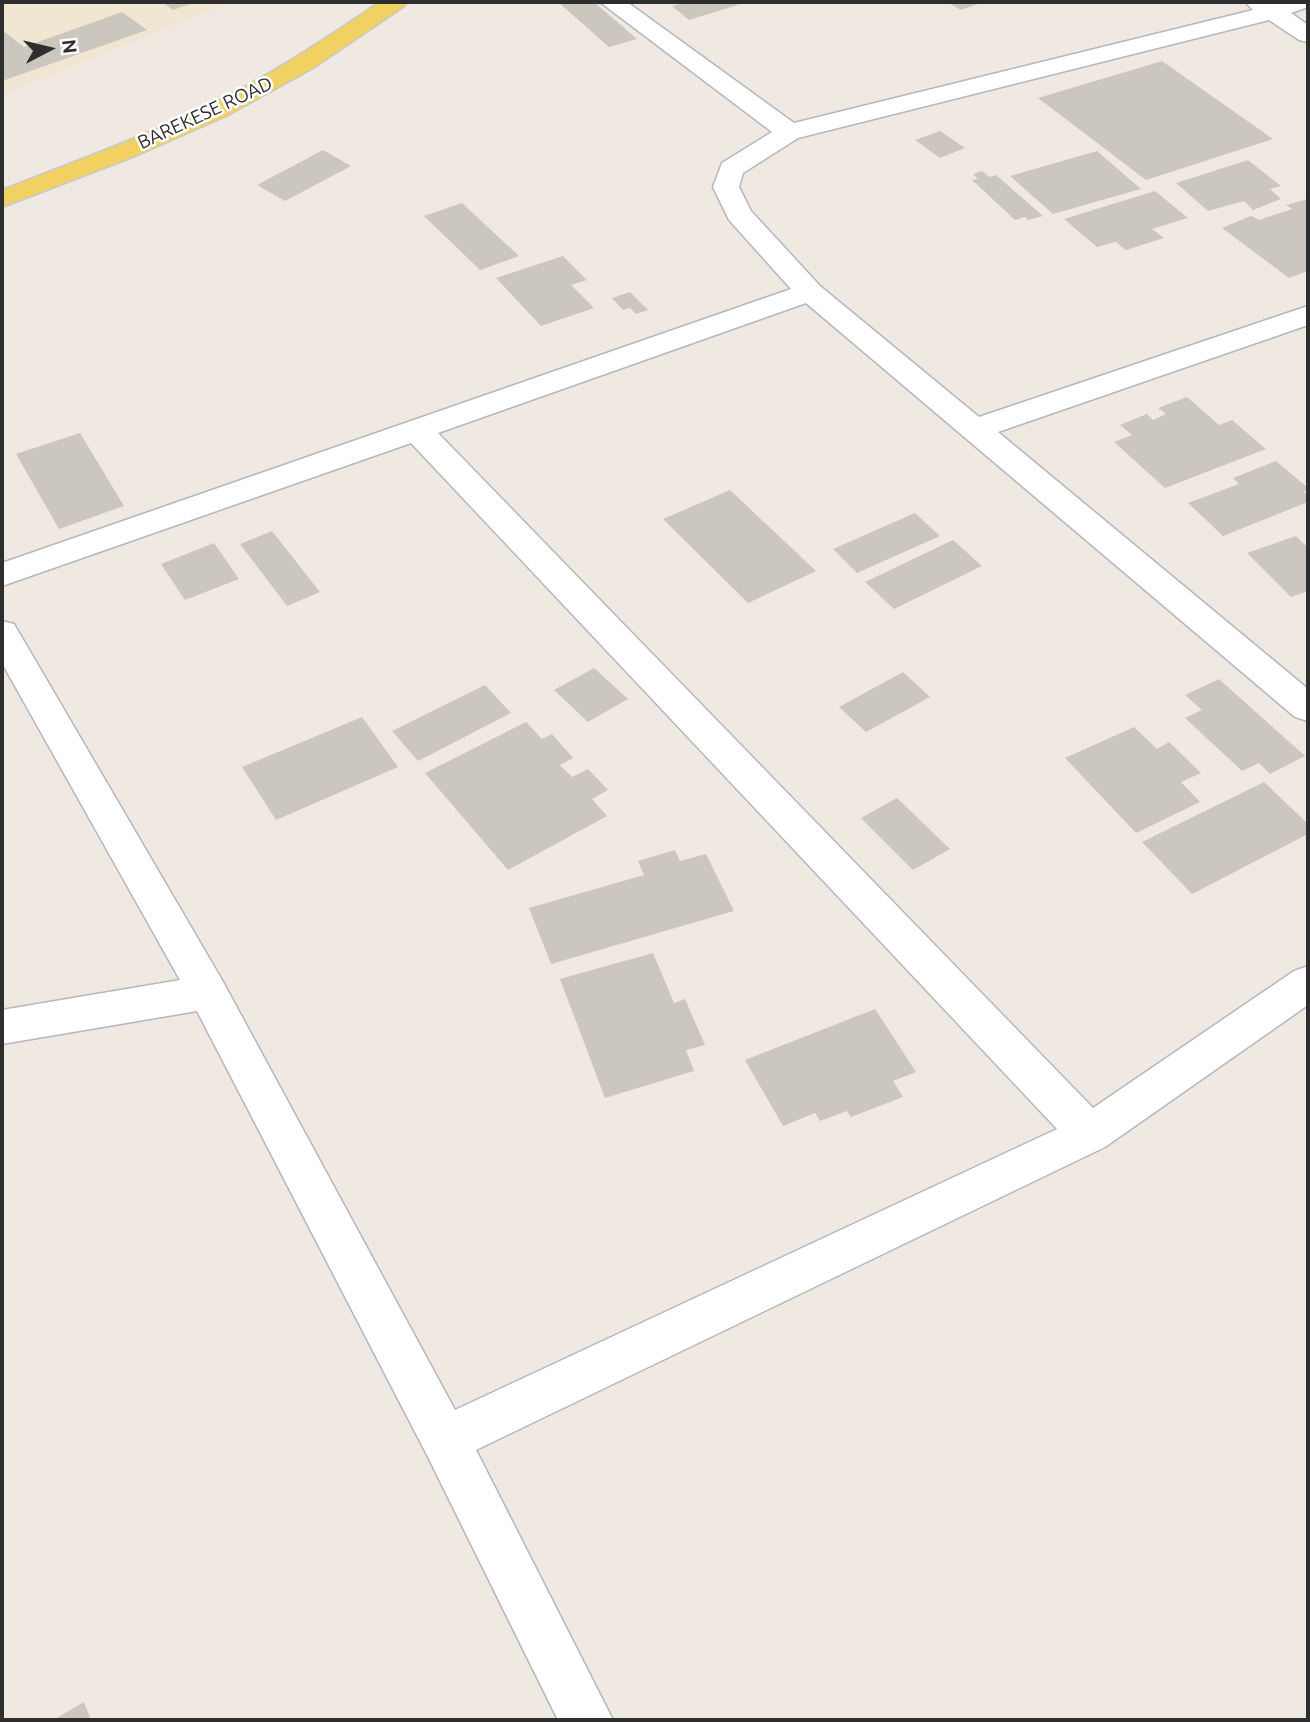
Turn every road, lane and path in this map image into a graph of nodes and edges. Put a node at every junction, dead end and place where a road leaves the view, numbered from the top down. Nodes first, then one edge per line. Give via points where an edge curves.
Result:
1 (395, 2) edge
2 (612, 2) edge
3 (1300, 2) edge
4 (1264, 7) edge
5 (1308, 35) edge
6 (789, 132) junction
7 (2, 199) edge
8 (810, 292) junction
9 (1308, 316) edge
10 (416, 429) junction
11 (976, 429) junction
12 (2, 575) edge
13 (2, 633) edge
14 (1308, 708) edge
15 (1308, 983) edge
16 (208, 992) junction
17 (2, 1027) edge
18 (1090, 1134) junction
19 (445, 1440) junction
20 (586, 1720) edge

1 - 7 main road, BAREKESE ROAD via 317,56 246,97
2 - 6 street
3 - 4 street
4 - 5 street
4 - 6 street
6 - 8 street via 731,169 726,187 739,214
8 - 10 street
8 - 11 street
9 - 11 street
10 - 12 street
10 - 18 street
11 - 14 street
13 - 16 street
15 - 18 street
16 - 17 street
16 - 19 street
18 - 19 street
19 - 20 street

